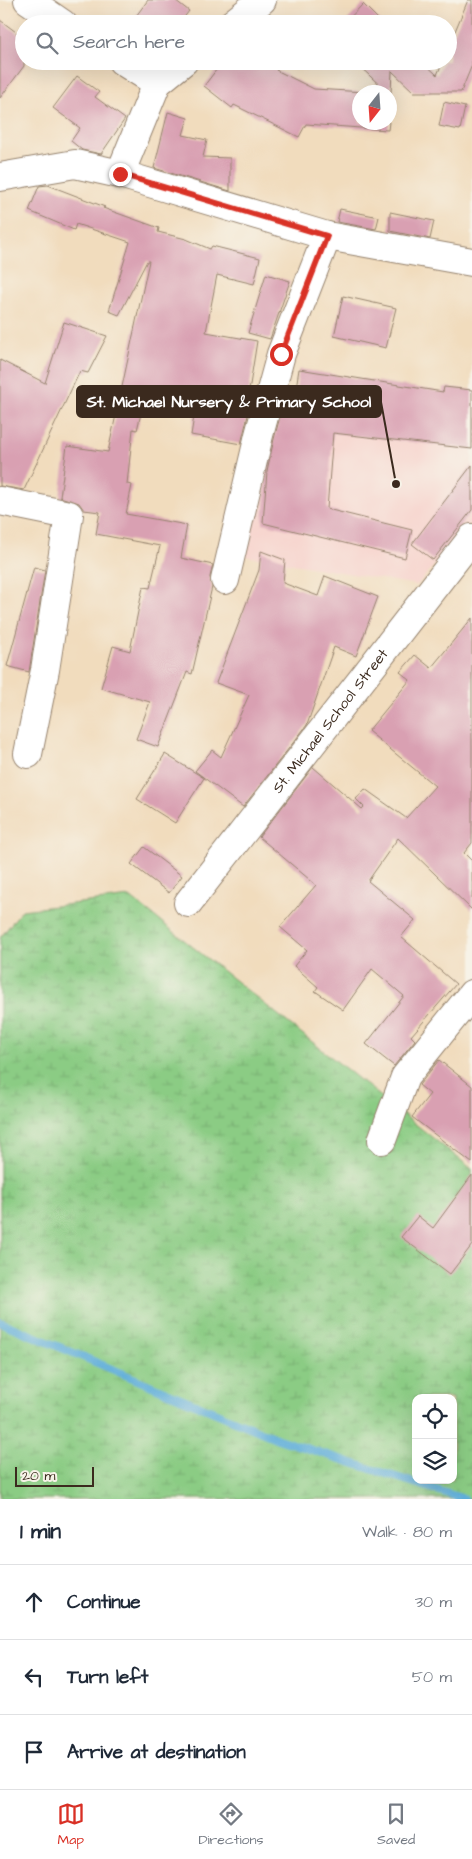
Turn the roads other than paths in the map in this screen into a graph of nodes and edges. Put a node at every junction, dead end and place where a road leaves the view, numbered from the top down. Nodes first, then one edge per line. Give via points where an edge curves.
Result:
1 (28, 0) edge
2 (262, 0) edge
3 (50, 15) edge
4 (243, 15) edge
5 (136, 70) edge
6 (173, 70) edge
7 (157, 83) junction
8 (120, 174) junction
9 (0, 178) edge
10 (327, 236) junction
11 (472, 262) edge
12 (0, 501) edge
13 (472, 538) edge
14 (225, 580) dead end
15 (28, 754) dead end
16 (188, 903) dead end
17 (472, 994) edge
18 (382, 1140) dead end

1 - 3 street
2 - 4 street
5 - 7 street
6 - 7 street
7 - 8 street
8 - 9 street via 75,164
8 - 10 street
10 - 11 street
10 - 14 street via 281,354
12 - 15 street via 69,515 45,670
13 - 16 street, St. Michael School Street
17 - 18 street via 405,1077

